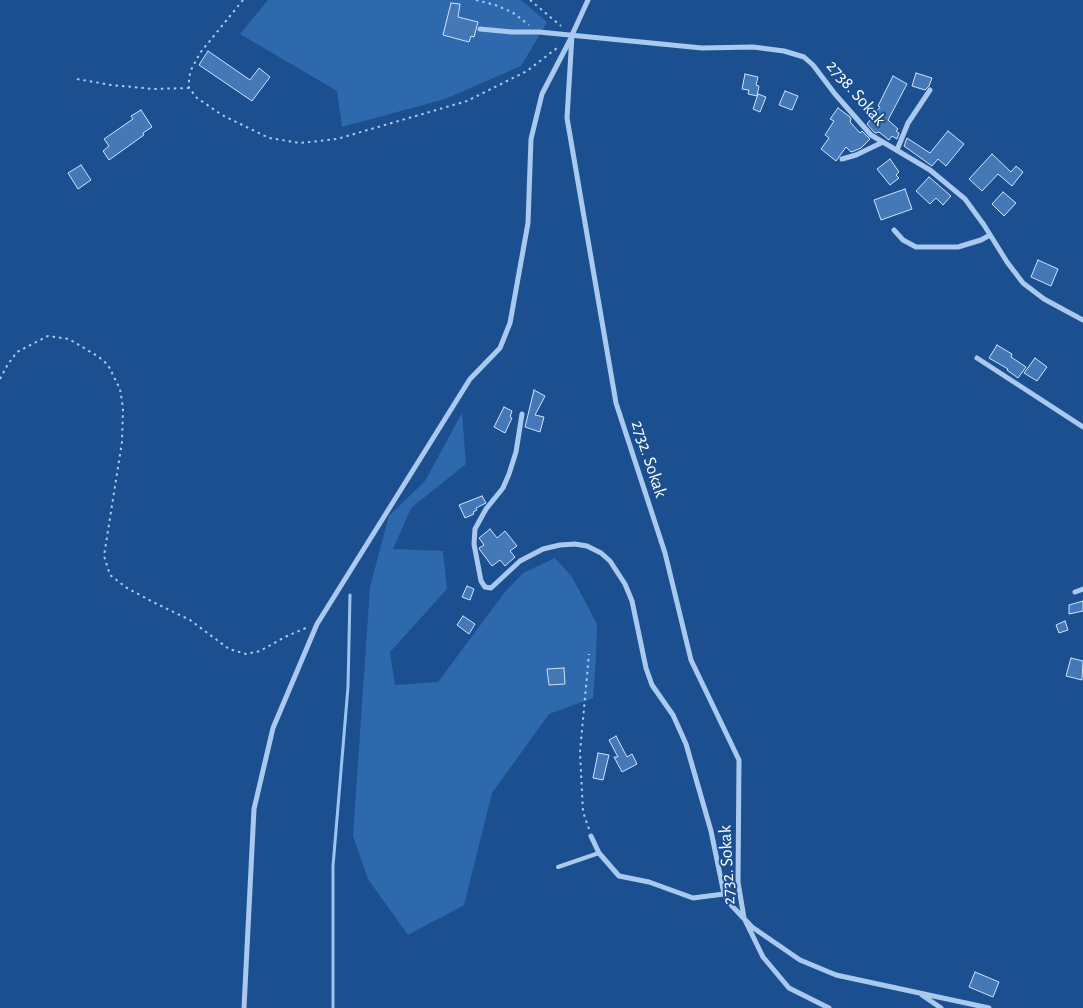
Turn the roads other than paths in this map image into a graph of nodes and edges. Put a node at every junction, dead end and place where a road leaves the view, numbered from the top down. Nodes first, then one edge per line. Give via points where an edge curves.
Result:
1 (588, 0) edge
2 (480, 29) dead end
3 (572, 36) junction
4 (930, 90) dead end
5 (883, 142) junction
6 (897, 150) junction
7 (842, 159) dead end
8 (894, 230) dead end
9 (990, 235) junction
10 (1083, 320) edge
11 (977, 358) dead end
12 (522, 414) dead end
13 (1083, 427) edge
14 (1083, 589) edge
15 (1075, 592) dead end
16 (591, 836) road end
17 (599, 854) junction
18 (558, 867) dead end
19 (724, 894) junction
20 (744, 918) junction
21 (919, 993) junction
22 (244, 1008) edge
23 (829, 1008) edge
24 (941, 1008) edge
25 (989, 1008) edge

1 - 3 street, 2732. Sokak
2 - 3 street, 2738. Sokak
3 - 5 street, 2738. Sokak via 702,48 753,47 804,57 871,135
3 - 20 street, 2732. Sokak via 567,118 616,403 665,553 690,660 739,760 738,882
3 - 22 street via 542,94 531,139 528,222 510,323 500,348 470,378 317,624 273,728 254,809
4 - 6 street via 908,123
5 - 6 street, 2738. Sokak
5 - 7 street
6 - 9 street, 2738. Sokak via 930,170 965,199
8 - 9 street via 916,247 958,247
9 - 10 street, 2738. Sokak via 1023,283
11 - 13 street
12 - 19 street, 2732. Sokak via 509,474 475,529 474,544 481,581 485,587 491,588 520,561 550,546 587,546 610,561 632,601 652,685 673,715 686,744 711,831
14 - 15 street
16 - 17 street
17 - 18 lane
17 - 19 street via 619,876 649,882 693,898
19 - 20 street, 2732. Sokak
20 - 21 street, 2732. Sokak via 800,960 836,975
20 - 23 street, 2732. Sokak via 763,957 789,988
21 - 24 street, 2732. Sokak
21 - 25 street, 2732. Sokak

